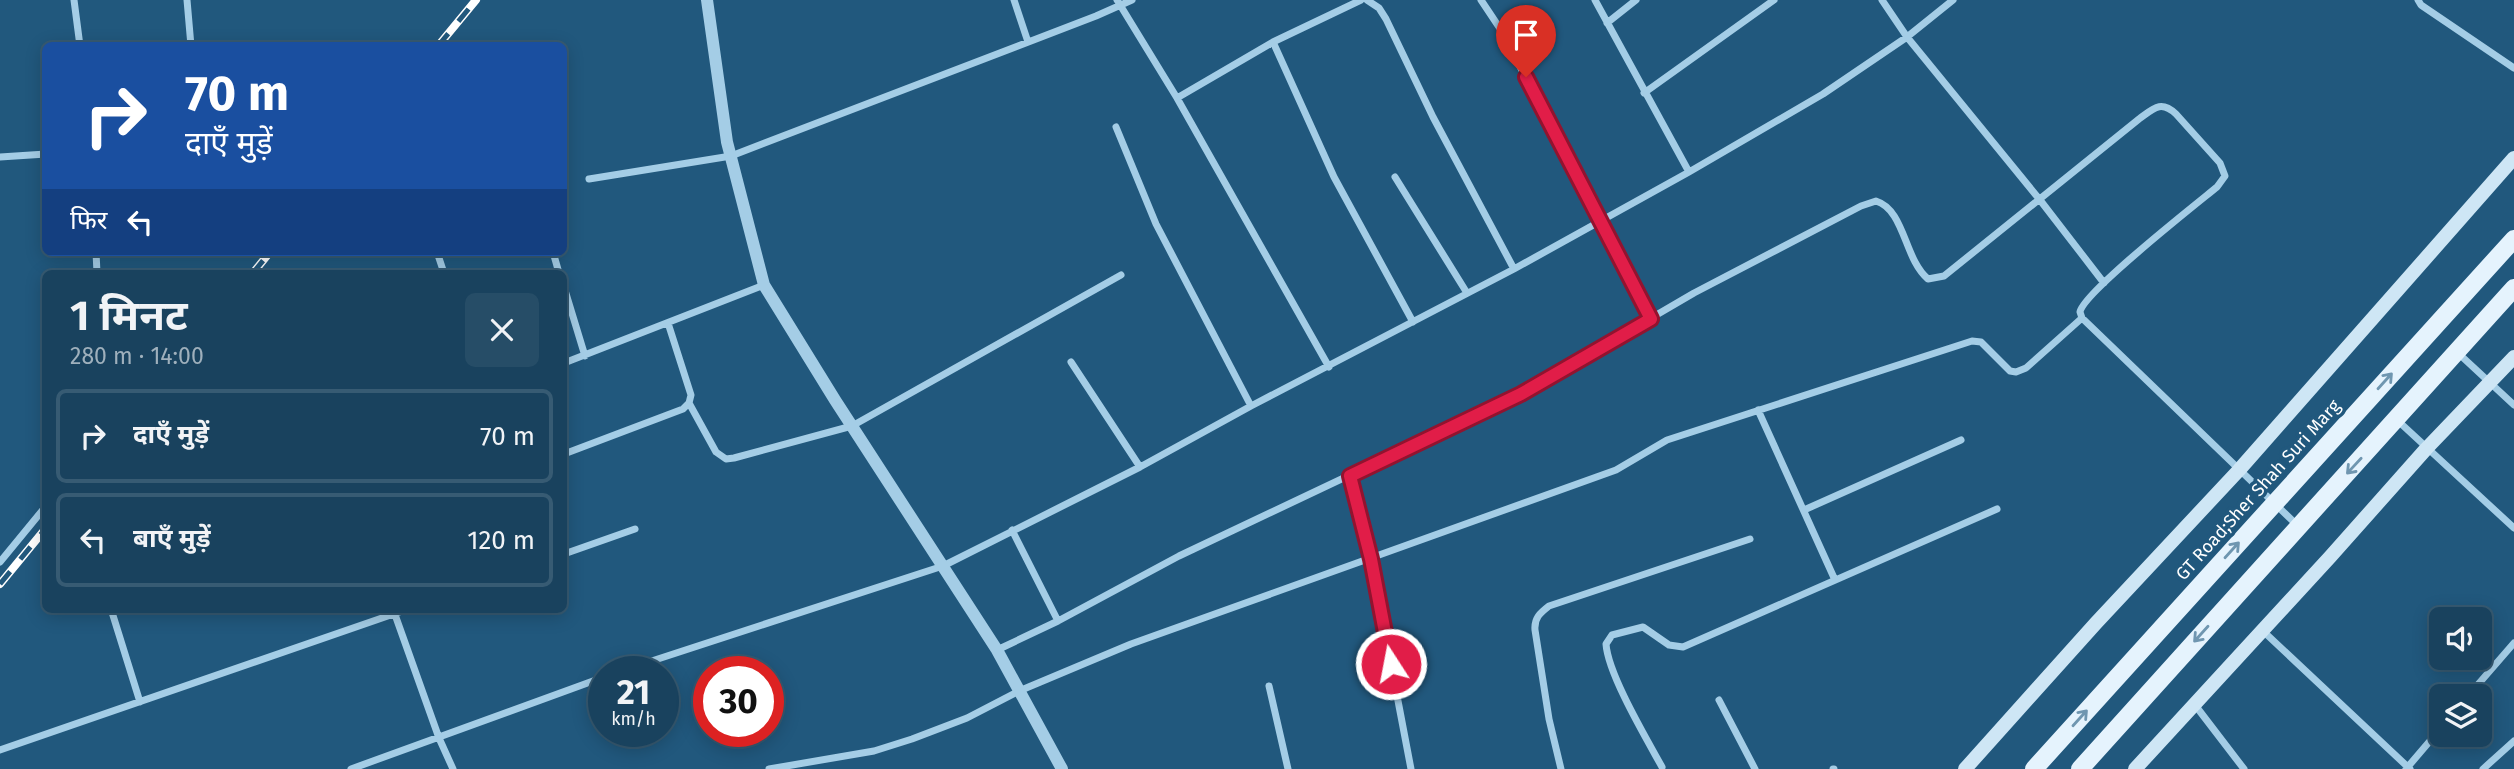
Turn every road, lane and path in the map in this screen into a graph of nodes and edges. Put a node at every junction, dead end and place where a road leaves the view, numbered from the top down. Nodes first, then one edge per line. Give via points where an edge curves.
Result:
1 (74, 0) edge
2 (187, 0) edge
3 (707, 0) edge
4 (1014, 0) edge
5 (1132, 0) edge
6 (1361, 0) edge
7 (1367, 0) edge
8 (1481, 0) edge
9 (1595, 0) edge
10 (1636, 0) edge
11 (1774, 0) edge
12 (1882, 0) edge
13 (1953, 0) edge
14 (2418, 0) edge
15 (1118, 3) edge
16 (1607, 23) junction
17 (1907, 37) junction
18 (79, 42) edge
19 (191, 42) edge
20 (1028, 42) junction
21 (1273, 42) junction
22 (2514, 68) edge
23 (1644, 93) junction
24 (1177, 98) junction
25 (1116, 127) dead end
26 (42, 154) edge
27 (731, 156) junction
28 (0, 157) edge
29 (2514, 158) edge
30 (1689, 172) junction
31 (1395, 177) dead end
32 (589, 178) dead end
33 (2040, 200) junction
34 (1601, 220) junction
35 (2514, 239) edge
36 (1514, 269) junction
37 (1121, 275) dead end
38 (2104, 283) junction
39 (764, 285) junction
40 (2514, 288) edge
41 (1467, 293) junction
42 (567, 297) edge
43 (2082, 318) junction
44 (1651, 319) junction
45 (1413, 322) junction
46 (668, 323) junction
47 (2457, 353) junction
48 (585, 356) junction
49 (2514, 357) edge
50 (567, 362) edge
51 (1071, 362) dead end
52 (1329, 367) junction
53 (2491, 383) junction
54 (689, 403) junction
55 (2514, 405) edge
56 (1251, 406) junction
57 (1758, 410) junction
58 (2396, 420) junction
59 (852, 426) junction
60 (1961, 440) dead end
61 (2426, 449) junction
62 (567, 453) edge
63 (1140, 467) junction
64 (2239, 470) junction
65 (1350, 476) junction
66 (2274, 504) junction
67 (1997, 509) dead end
68 (1804, 510) junction
69 (42, 511) edge
70 (2298, 526) junction
71 (2514, 528) edge
72 (635, 529) dead end
73 (1013, 530) junction
74 (1750, 539) dead end
75 (567, 553) edge
76 (1371, 559) junction
77 (0, 562) edge
78 (943, 566) junction
79 (1835, 580) junction
80 (112, 613) edge
81 (388, 613) edge
82 (395, 613) edge
83 (1058, 621) junction
84 (2262, 631) junction
85 (2514, 643) edge
86 (997, 650) junction
87 (667, 656) edge
88 (588, 683) edge
89 (2478, 684) edge
90 (1269, 686) dead end
91 (1019, 691) junction
92 (1718, 700) dead end
93 (140, 702) junction
94 (2194, 704) junction
95 (439, 738) junction
96 (2514, 741) edge
97 (2429, 743) edge
98 (0, 750) edge
99 (1662, 767) edge
100 (2408, 768) edge
101 (351, 769) edge
102 (453, 769) edge
103 (769, 769) edge
104 (1062, 769) edge
105 (1289, 769) edge
106 (1410, 769) edge
107 (1561, 769) edge
108 (1755, 769) edge
109 (1965, 769) edge
110 (2034, 769) edge
111 (2080, 769) edge
112 (2135, 769) edge
113 (2244, 769) edge
114 (2483, 769) edge

1 - 18 street
2 - 19 street
3 - 27 street
4 - 20 street
5 - 15 street
6 - 21 street
7 - 36 street via 1386,19
8 - 34 street
9 - 16 street
10 - 16 street
11 - 23 street
12 - 17 street
13 - 17 street
14 - 22 street
15 - 20 street
15 - 24 street
16 - 23 street
17 - 30 street via 1823,94
17 - 33 street
20 - 27 street
21 - 24 street
21 - 45 street via 1334,177
23 - 30 street
24 - 52 street
25 - 56 street via 1156,225
26 - 28 street
27 - 32 street
27 - 39 street
29 - 64 main road
30 - 34 street
31 - 41 street
33 - 38 street
33 - 38 street via 2139,118 2161,106 2176,114 2220,163 2225,176 2217,187
33 - 44 street via 1935,279 1921,274 1895,216 1876,201 1831,220
34 - 36 street
34 - 44 street
66 -> 35 main road, GT Road;Sher Shah Suri Marg
36 - 41 street
37 - 59 street
38 - 43 street via 2082,304
39 - 46 street
39 - 59 street
40 - 47 main road
41 - 45 street
42 - 48 street
43 - 57 street via 2020,371 2010,371 1981,342 1972,341
43 - 64 street
44 - 65 street via 1521,394
45 - 52 street
46 - 48 street
46 - 54 street via 691,395
47 - 53 street
47 - 58 main road
48 - 50 street
49 - 53 main road
51 - 63 street
52 - 56 street
53 - 55 street
53 - 61 main road
54 - 59 street via 716,452 726,458
54 - 62 street
56 - 63 street
57 - 68 street
57 - 76 street via 1667,440 1616,470
58 - 61 street
58 -> 70 main road
59 - 78 street
60 - 68 street
61 - 71 street
61 - 84 main road
63 - 73 street
64 - 66 street
64 - 109 main road
65 - 76 street
65 - 83 street via 1179,556
66 - 70 street
110 -> 66 main road, GT Road;Sher Shah Suri Marg
67 - 79 street
68 - 79 street
69 - 77 street
70 -> 111 main road
72 - 75 street
73 - 78 street
73 - 83 street
74 - 107 street via 1541,612 1535,630
76 - 91 street via 1131,644
76 - 106 street
78 - 86 street
78 - 87 street
79 - 99 street via 1683,647 1675,648 1643,627 1608,639 1606,652 1624,695
80 - 93 street
81 - 93 street
82 - 95 street
83 - 86 street
84 - 94 main road
84 - 100 street
85 - 89 street
86 - 91 street
88 - 95 street
90 - 105 street
91 - 103 street via 967,718 874,751
91 - 104 street
92 - 108 street
93 - 98 street
94 - 112 main road
94 - 113 street
95 - 101 street
95 - 102 street
96 - 114 street
97 - 100 street

